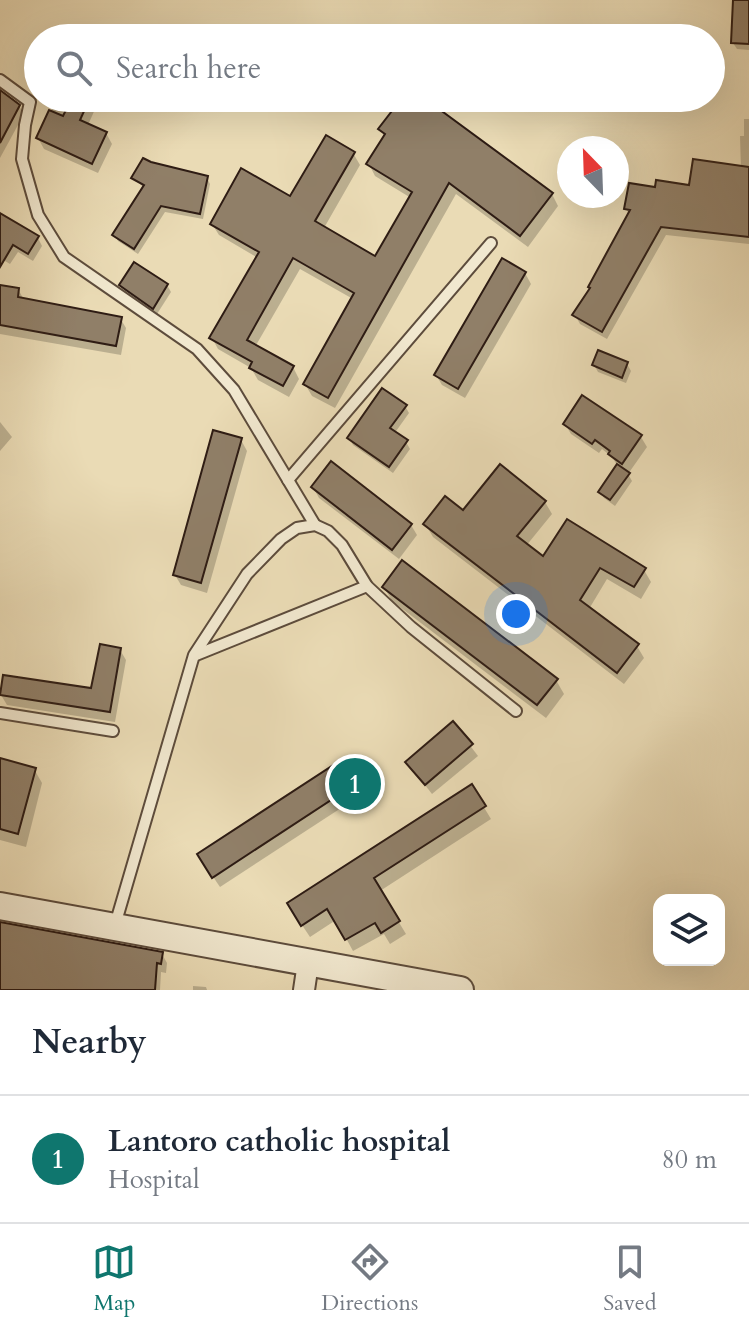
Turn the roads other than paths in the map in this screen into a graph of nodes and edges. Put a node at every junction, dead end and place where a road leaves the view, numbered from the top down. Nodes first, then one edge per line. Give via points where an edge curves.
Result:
1 (0, 80) edge
2 (24, 98) edge
3 (28, 112) edge
4 (491, 243) dead end
5 (288, 480) junction
6 (315, 525) junction
7 (367, 586) junction
8 (194, 655) junction
9 (516, 711) dead end
10 (0, 713) edge
11 (113, 731) dead end
12 (0, 906) edge
13 (115, 927) junction
14 (308, 963) junction
15 (408, 985) edge
16 (304, 990) edge
17 (460, 990) edge

1 - 2 lane
3 - 5 lane via 22,159 38,215 64,257 197,349 234,390
4 - 5 lane
5 - 6 lane
6 - 7 lane via 342,545
6 - 8 lane via 297,528 281,539 247,574
7 - 8 lane
7 - 9 lane
8 - 13 lane
10 - 11 lane
12 - 13 street
13 - 14 street
14 - 15 street
14 - 16 street
15 - 17 street

